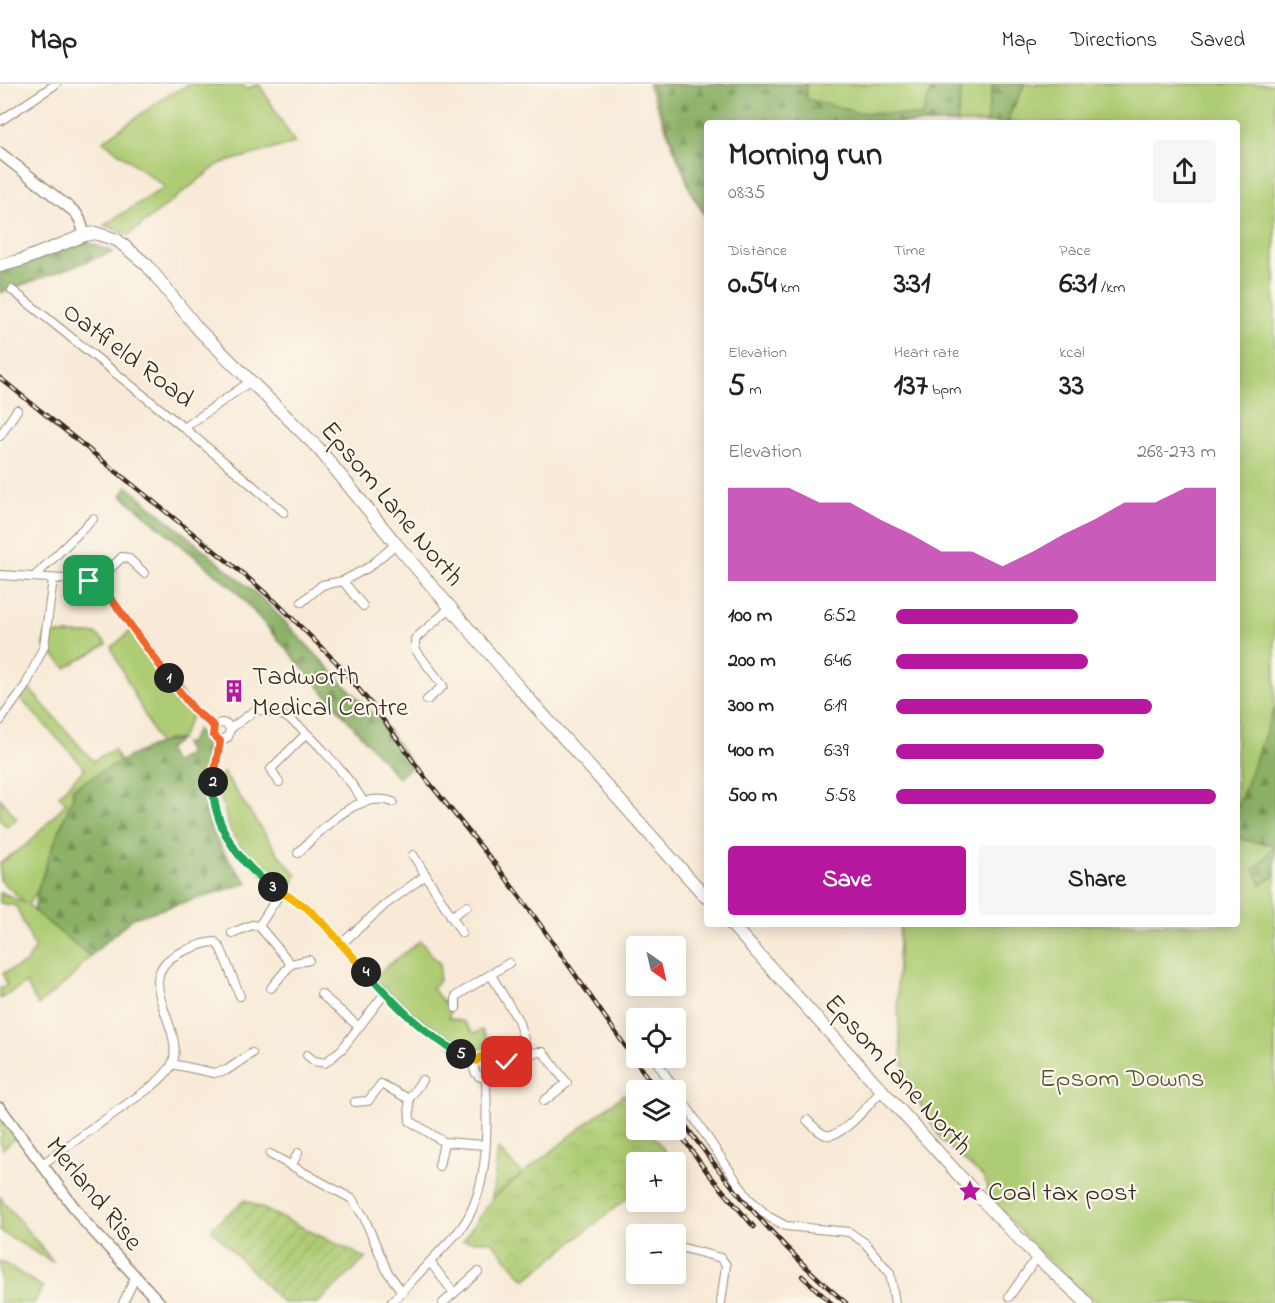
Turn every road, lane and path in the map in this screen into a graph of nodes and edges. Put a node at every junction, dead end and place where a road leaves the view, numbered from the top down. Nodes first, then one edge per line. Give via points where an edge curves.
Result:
1 (56, 84) edge
2 (0, 121) edge
3 (0, 153) edge
4 (85, 235) junction
5 (0, 266) edge
6 (12, 290) dead end
7 (251, 381) junction
8 (17, 410) dead end
9 (184, 428) junction
10 (0, 436) edge
11 (284, 513) dead end
12 (93, 519) dead end
13 (396, 544) junction
14 (144, 573) dead end
15 (0, 575) edge
16 (34, 577) junction
17 (53, 579) junction
18 (343, 581) junction
19 (95, 585) junction
20 (302, 602) dead end
21 (363, 606) dead end
22 (450, 608) junction
23 (427, 700) dead end
24 (0, 721) edge
25 (214, 726) junction
26 (230, 729) junction
27 (306, 734) junction
28 (220, 741) junction
29 (279, 782) dead end
30 (363, 801) junction
31 (393, 802) dead end
32 (298, 853) dead end
33 (413, 855) dead end
34 (426, 875) junction
35 (281, 892) junction
36 (704, 895) edge
37 (467, 906) dead end
38 (451, 917) junction
39 (259, 926) junction
40 (734, 927) edge
41 (232, 933) dead end
42 (462, 933) dead end
43 (341, 944) junction
44 (309, 960) dead end
45 (509, 963) dead end
46 (291, 964) junction
47 (491, 975) junction
48 (272, 988) dead end
49 (385, 993) junction
50 (321, 994) dead end
51 (240, 996) dead end
52 (456, 1008) dead end
53 (359, 1027) junction
54 (252, 1053) dead end
55 (528, 1053) junction
56 (307, 1055) dead end
57 (476, 1061) junction
58 (495, 1062) junction
59 (172, 1064) junction
60 (661, 1068) edge
61 (486, 1078) junction
62 (422, 1080) dead end
63 (881, 1091) junction
64 (409, 1099) junction
65 (544, 1101) dead end
66 (355, 1102) dead end
67 (0, 1108) edge
68 (807, 1120) dead end
69 (444, 1142) junction
70 (484, 1145) junction
71 (298, 1153) dead end
72 (270, 1154) dead end
73 (41, 1165) junction
74 (291, 1166) junction
75 (439, 1166) dead end
76 (686, 1249) edge
77 (1037, 1257) junction
78 (430, 1262) junction
79 (478, 1272) dead end
80 (135, 1278) junction
81 (402, 1292) junction
82 (454, 1293) junction
83 (1009, 1297) dead end
84 (123, 1303) edge
85 (160, 1303) edge
86 (392, 1303) edge
87 (443, 1303) edge
88 (721, 1303) edge
89 (895, 1303) edge
90 (1087, 1303) edge

1 - 2 street
3 - 4 street via 76,213
4 - 5 main road, Epsom Lane North
4 - 7 main road, Epsom Lane North via 95,233 117,240 147,265 198,329
6 - 9 street, Oatfield Road
7 - 9 street, Oatfield Road
7 - 13 main road, Epsom Lane North via 318,448
8 - 10 street
9 - 11 street
12 - 16 street
13 - 18 street via 369,567
13 - 22 main road, Epsom Lane North
14 - 19 street via 122,557
15 - 16 street
16 - 17 street
17 - 19 street
17 - 24 street via 44,646 23,691
18 - 20 street via 322,585
18 - 21 street
19 - 25 street via 115,604 195,711
22 - 23 street via 415,639 415,649 443,686
22 - 36 main road, Epsom Lane North
25 - 26 street via 227,724
25 - 28 street via 213,735
26 - 27 street via 257,709 284,716
26 - 28 street via 228,737
27 - 29 street via 271,769
27 - 30 street via 351,782
28 - 35 street via 213,785 216,810 225,834 250,868
30 - 31 street via 385,798
30 - 32 street via 327,824
33 - 34 street
34 - 38 street
34 - 43 street
35 - 39 street
35 - 43 street via 306,907
37 - 38 street
38 - 42 street
39 - 41 street
39 - 46 street
40 - 63 main road, Epsom Lane North
43 - 49 street
44 - 46 street
45 - 47 street
46 - 48 street
47 - 52 street via 456,996
47 - 55 street via 519,1020
49 - 53 street
49 - 57 street via 441,1042
50 - 53 street
51 - 59 street via 215,942 177,954 160,969 162,1007 173,1039
53 - 56 street via 342,1049 325,1062 314,1061
54 - 59 street via 227,1070 214,1073
55 - 58 street via 507,1062
55 - 65 street via 543,1052 567,1083
57 - 58 street via 487,1056
57 - 61 street via 477,1074
58 - 61 street via 495,1072
59 - 73 street via 152,1087
60 - 89 street via 748,1198 786,1226 849,1233 865,1243 890,1273
61 - 70 street
62 - 64 street
63 - 68 street via 837,1133 823,1134
63 - 77 main road, Epsom Lane North
64 - 66 street via 381,1084 368,1101
64 - 69 street via 410,1121
67 - 73 street, Merland Rise
69 - 70 street
69 - 75 street
70 - 78 street via 478,1198 468,1219
71 - 74 street
72 - 74 street
73 - 80 street, Merland Rise
74 - 81 street via 352,1199 387,1271
76 - 88 street via 721,1258 726,1265
77 - 83 street
77 - 90 main road, Epsom Lane North
78 - 81 street
78 - 82 street
79 - 82 street
80 - 84 street
80 - 85 street, Merland Rise
81 - 86 street
82 - 87 street

